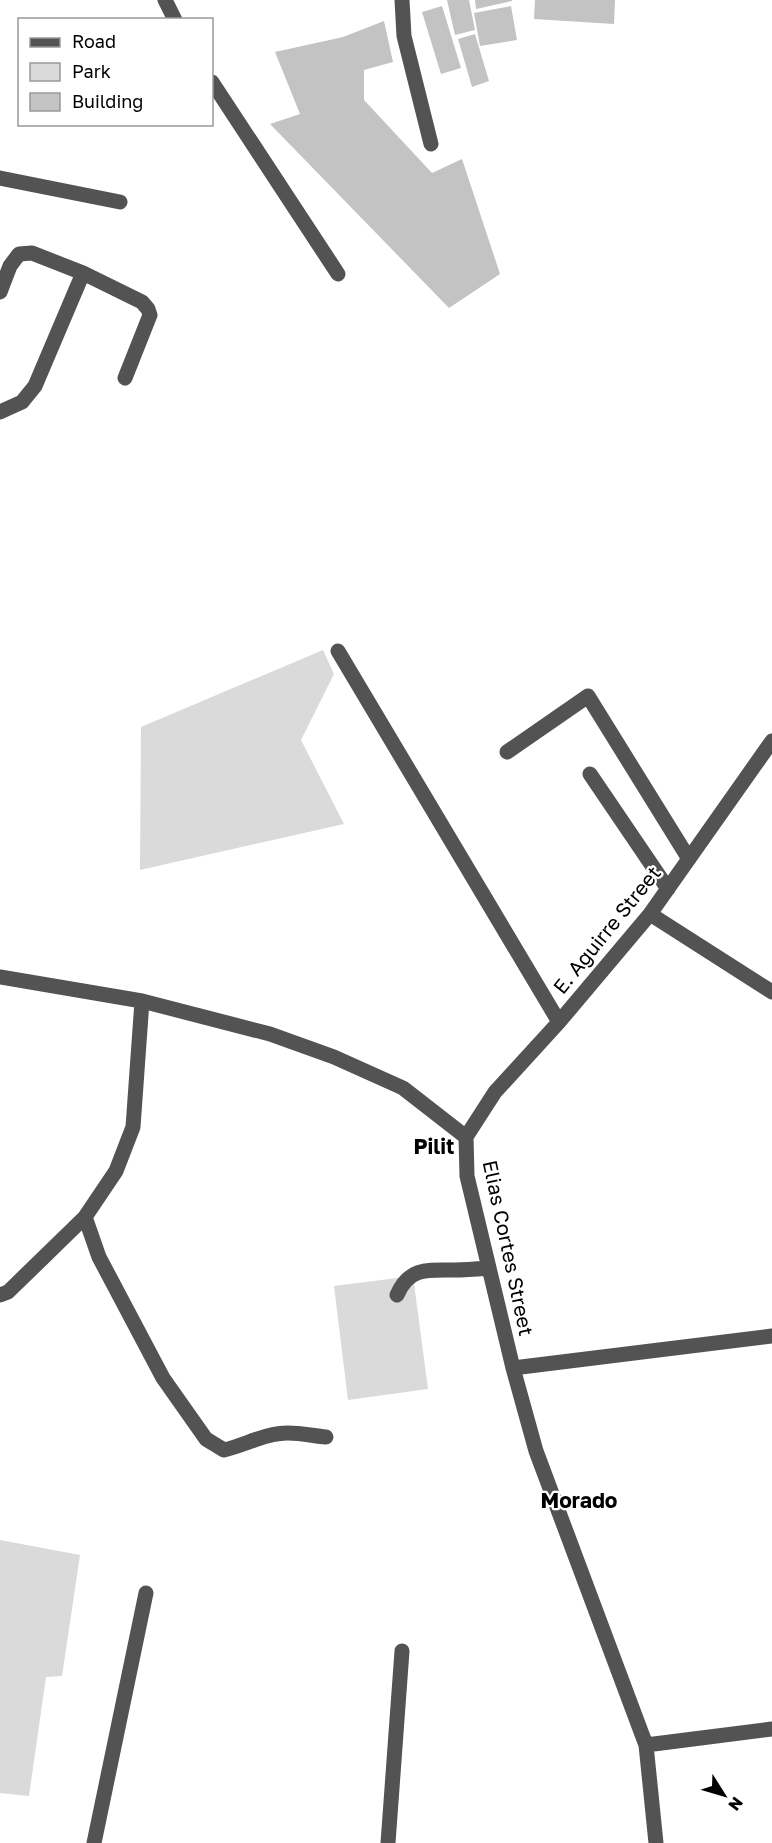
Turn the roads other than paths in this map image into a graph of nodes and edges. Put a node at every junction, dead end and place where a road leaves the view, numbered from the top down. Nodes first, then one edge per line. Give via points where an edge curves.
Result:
1 (165, 0) edge
2 (402, 0) edge
3 (174, 18) edge
4 (213, 84) edge
5 (431, 144) dead end
6 (0, 178) edge
7 (120, 202) dead end
8 (82, 273) junction
9 (338, 274) dead end
10 (0, 292) edge
11 (125, 378) dead end
12 (0, 412) edge
13 (338, 651) dead end
14 (772, 741) edge
15 (507, 752) dead end
16 (590, 774) dead end
17 (689, 859) junction
18 (668, 889) junction
19 (650, 914) junction
20 (0, 977) edge
21 (769, 986) edge
22 (142, 1001) junction
23 (559, 1022) junction
24 (466, 1137) junction
25 (85, 1216) junction
26 (488, 1268) junction
27 (0, 1295) edge
28 (397, 1295) dead end
29 (772, 1336) edge
30 (513, 1368) junction
31 (326, 1437) dead end
32 (146, 1593) dead end
33 (402, 1651) dead end
34 (772, 1730) edge
35 (646, 1745) junction
36 (94, 1843) edge
37 (388, 1843) edge
38 (656, 1843) edge

1 - 3 street
2 - 5 street via 404,36
4 - 9 street
6 - 7 street
8 - 10 street via 33,253 19,254
8 - 11 street via 137,299 148,309 150,315
8 - 12 street via 35,386 22,402
13 - 23 street
14 - 17 street, E. Aguirre Street
15 - 17 street via 588,696
16 - 18 street
17 - 18 street, E. Aguirre Street
18 - 19 street, E. Aguirre Street
19 - 21 street
19 - 23 street, E. Aguirre Street
20 - 22 street, Elias Cortes Street
22 - 24 street, Elias Cortes Street via 270,1034 334,1057 403,1088
22 - 25 street via 133,1127 116,1172
23 - 24 street, E. Aguirre Street via 495,1092
24 - 26 street, Elias Cortes Street via 467,1176
25 - 27 street via 8,1292
25 - 31 street via 99,1257 124,1307 163,1378 206,1439 224,1450 287,1433
26 - 28 street via 421,1270 402,1284
26 - 30 street, Elias Cortes Street
29 - 30 street
30 - 35 street, Elias Cortes Street via 536,1451
32 - 36 street
33 - 37 street
34 - 35 street
35 - 38 street, Elias Cortes Street

